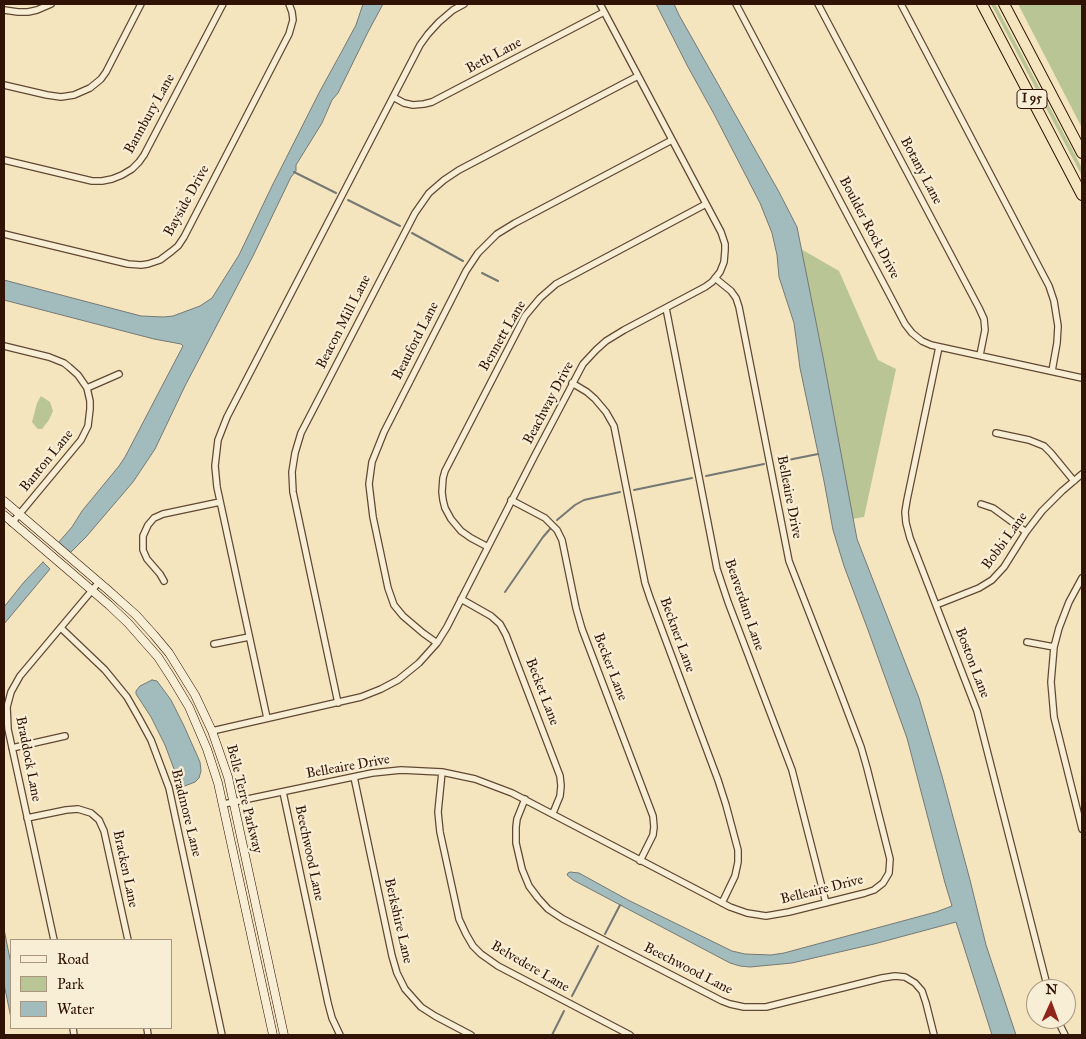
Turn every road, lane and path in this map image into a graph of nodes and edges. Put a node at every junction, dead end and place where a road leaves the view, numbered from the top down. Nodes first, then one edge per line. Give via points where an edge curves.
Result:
1 (51, 4) edge
2 (141, 4) edge
3 (223, 4) edge
4 (289, 4) edge
5 (464, 4) edge
6 (600, 4) edge
7 (736, 4) edge
8 (818, 4) edge
9 (901, 4) edge
10 (982, 4) edge
11 (1004, 4) edge
12 (4, 10) edge
13 (604, 12) junction
14 (638, 76) junction
15 (4, 85) edge
16 (393, 98) junction
17 (672, 140) junction
18 (1082, 153) edge
19 (4, 160) edge
20 (1082, 194) edge
21 (706, 204) junction
22 (4, 234) edge
23 (715, 278) junction
24 (666, 308) junction
25 (4, 346) edge
26 (939, 347) junction
27 (980, 355) junction
28 (1052, 371) junction
29 (119, 374) dead end
30 (1082, 378) edge
31 (572, 383) junction
32 (87, 388) junction
33 (996, 433) dead end
34 (1082, 474) edge
35 (1074, 481) junction
36 (511, 500) junction
37 (4, 501) edge
38 (220, 502) junction
39 (981, 504) dead end
40 (20, 514) junction
41 (4, 515) edge
42 (12, 523) junction
43 (1026, 532) junction
44 (488, 546) junction
45 (1082, 578) edge
46 (164, 580) dead end
47 (99, 582) junction
48 (92, 591) junction
49 (461, 599) junction
50 (936, 605) junction
51 (61, 628) junction
52 (249, 637) junction
53 (1027, 642) dead end
54 (437, 643) junction
55 (214, 644) dead end
56 (1054, 647) junction
57 (338, 703) junction
58 (266, 718) junction
59 (212, 731) junction
60 (64, 736) dead end
61 (12, 748) junction
62 (442, 772) junction
63 (354, 777) junction
64 (282, 792) junction
65 (525, 799) junction
66 (234, 802) junction
67 (224, 804) junction
68 (552, 813) junction
69 (27, 818) junction
70 (1082, 829) edge
71 (640, 861) junction
72 (722, 903) junction
73 (826, 903) junction
74 (54, 939) edge
75 (128, 939) edge
76 (1045, 979) edge
77 (222, 1035) edge
78 (273, 1035) edge
79 (284, 1035) edge
80 (340, 1035) edge
81 (471, 1035) edge
82 (630, 1035) edge
83 (934, 1035) edge

1 - 12 street via 33,11
2 - 15 street via 106,72 90,88 61,97
3 - 19 street, Bannbury Lane via 144,155 132,169 112,179 92,181
4 - 22 street, Bayside Drive via 293,20 289,34 184,237 172,251 154,262 128,264
5 - 16 street via 449,13 428,34
6 - 13 street
7 - 26 street, Boulder Rock Drive via 905,324 918,338
8 - 27 street, Botany Lane via 979,308 985,326
9 - 28 street via 1050,286 1058,326
10 - 20 highway, I 95
11 - 18 highway, I 95
13 - 14 street
13 - 16 street, Beth Lane via 432,102 413,105
14 - 17 street
14 - 57 street, Beacon Mill Lane via 459,170 429,193 415,213 304,428 294,453 293,492
16 - 38 street via 224,422 215,460
17 - 21 street
17 - 54 street, Beauford Lane via 515,223 484,247 466,271 384,432 372,462 369,490 388,588 394,605 403,616
21 - 23 street via 725,244 724,262
21 - 44 street, Bennett Lane via 562,281 540,298 525,316 443,478 443,500 451,519 461,531
23 - 24 street, Beachway Drive
23 - 73 street, Belleaire Drive via 731,291 739,307 788,555 861,747 890,859 888,876 877,888
24 - 31 street, Beachway Drive via 601,345 583,364
24 - 73 street, Beaverdam Lane via 717,569 794,776
25 - 32 street via 64,363
26 - 27 street, Boulder Rock Drive
26 - 50 street, Boston Lane via 905,512 910,538
27 - 28 street, Boulder Rock Drive
28 - 30 street, Boulder Rock Drive
29 - 32 street
31 - 36 street, Beachway Drive
31 - 72 street, Beckner Lane via 595,399 614,426 645,583 726,805 738,862
32 - 40 street, Banton Lane via 90,421 86,433
33 - 35 street via 1044,446
34 - 35 street, Bobbi Lane
35 - 43 street, Bobbi Lane via 1047,506
36 - 44 street, Beachway Drive
36 - 71 street, Becker Lane via 545,518 562,540 582,629 653,816 653,835
37 - 40 main road, Belle Terre Parkway
38 - 46 street via 163,514 148,525 142,550
38 - 52 street
39 - 43 street via 993,508
40 - 42 street, Banton Lane
40 - 47 main road, Belle Terre Parkway
41 - 42 main road, Belle Terre Parkway
42 - 48 main road, Belle Terre Parkway
43 - 50 street, Bobbi Lane via 992,580
44 - 49 street, Beachway Drive
45 - 56 street via 1065,610
47 - 48 street, Braddock Lane
47 - 59 main road, Belle Terre Parkway via 136,615 169,654 195,695
48 - 51 street, Braddock Lane
48 - 67 main road, Belle Terre Parkway via 119,614 158,657 179,689 207,748
49 - 54 street, Beachway Drive
49 - 68 street, Becket Lane via 494,618 512,648 560,776 560,796
50 - 76 street, Boston Lane via 980,722
51 - 61 street, Braddock Lane via 23,672 11,692 6,717
51 - 77 street, Bradmore Lane via 105,670 127,697 147,733 170,788
52 - 55 street
52 - 58 street
53 - 56 street
54 - 57 street, Beachway Drive via 398,680 361,697
56 - 70 street via 1052,708
57 - 58 street, Beachway Drive
58 - 59 street, Beachway Drive
59 - 66 main road, Belle Terre Parkway
60 - 61 street
61 - 69 street, Braddock Lane
62 - 63 street, Belleaire Drive via 392,771
62 - 65 street, Belleaire Drive via 487,782
62 - 82 street, Belvedere Lane via 439,824 456,910 469,940 498,966
63 - 64 street, Belleaire Drive
63 - 81 street, Berkshire Lane via 397,973 405,989 421,1007
64 - 66 street, Belleaire Drive
64 - 80 street, Beechwood Lane via 328,1003
65 - 68 street, Belleaire Drive
65 - 83 street, Beechwood Lane via 516,827 522,869 538,898 564,919 722,1001 744,1007 766,1007 888,977 905,977 922,990
66 - 67 street, Belleaire Drive
66 - 79 main road, Belle Terre Parkway
67 - 78 main road, Belle Terre Parkway
68 - 71 street, Belleaire Drive
69 - 74 street, Braddock Lane
69 - 75 street, Bracken Lane via 78,809 99,820
71 - 72 street, Belleaire Drive
72 - 73 street, Belleaire Drive via 742,912 766,916

